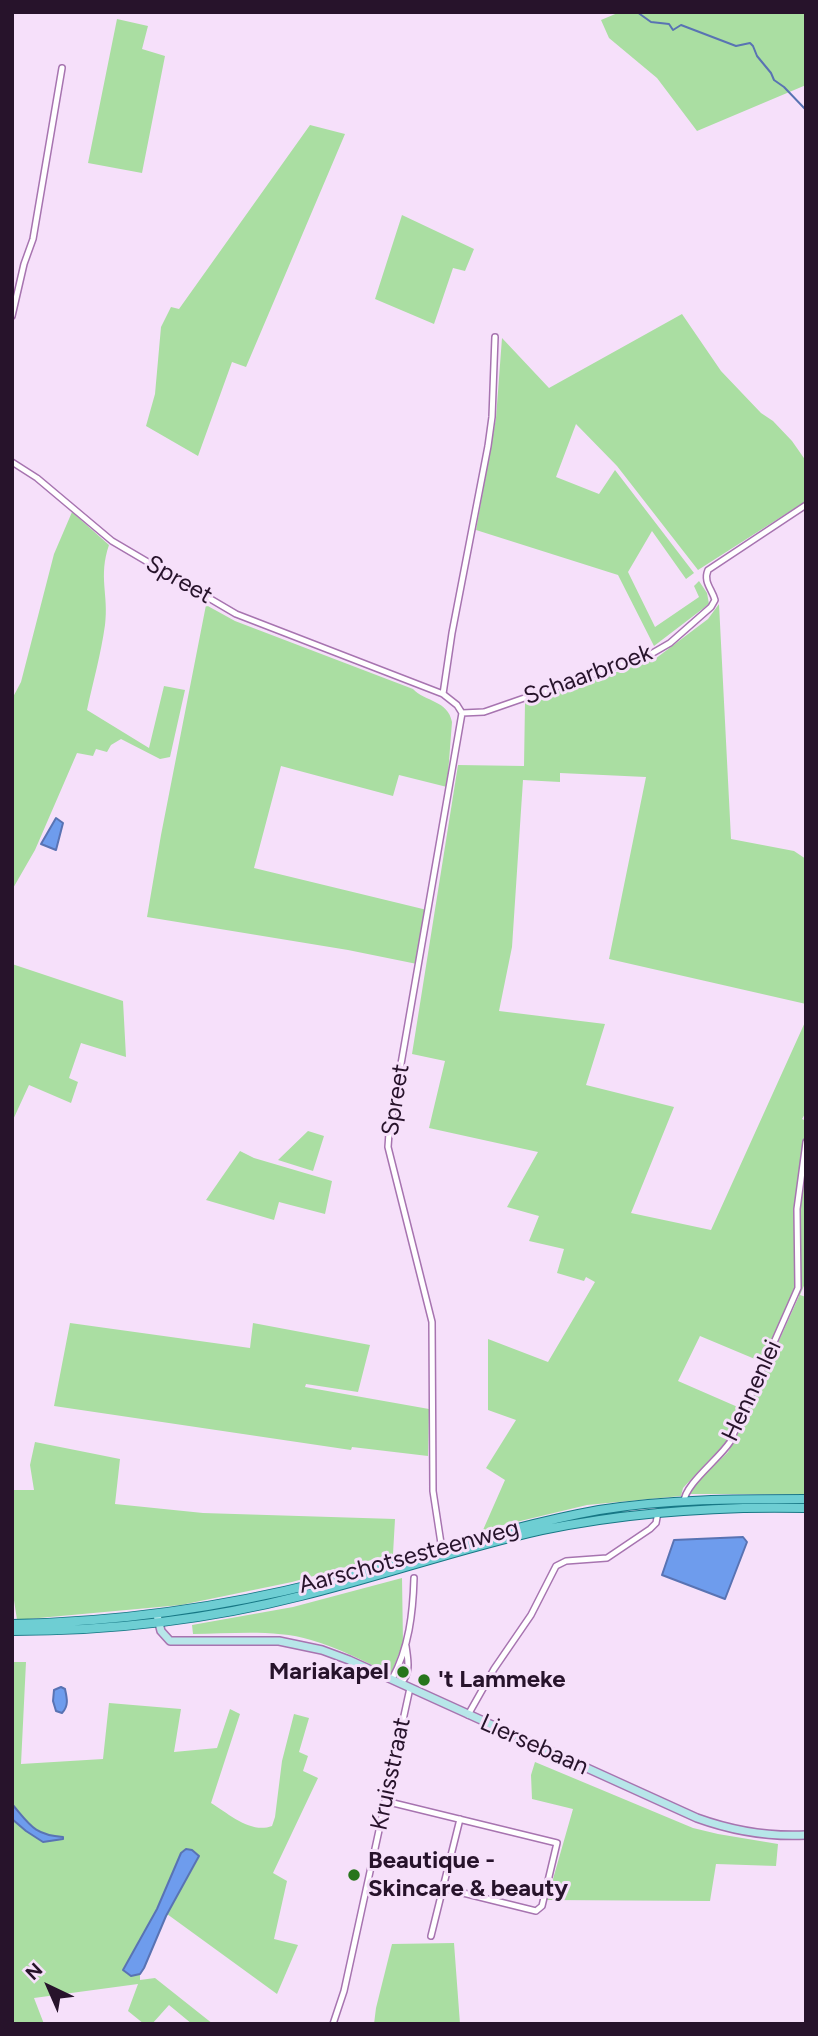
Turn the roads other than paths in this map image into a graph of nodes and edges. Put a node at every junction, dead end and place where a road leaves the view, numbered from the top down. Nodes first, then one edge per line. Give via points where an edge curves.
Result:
1 (62, 68) dead end
2 (12, 316) edge
3 (495, 337) dead end
4 (12, 462) edge
5 (806, 505) edge
6 (443, 694) junction
7 (462, 713) junction
8 (806, 1142) edge
9 (806, 1499) edge
10 (684, 1502) junction
11 (806, 1507) edge
12 (659, 1512) junction
13 (442, 1552) junction
14 (414, 1578) dead end
15 (158, 1619) junction
16 (12, 1624) edge
17 (96, 1624) junction
18 (12, 1631) edge
19 (406, 1646) junction
20 (392, 1679) junction
21 (401, 1683) junction
22 (410, 1688) junction
23 (468, 1715) junction
24 (385, 1801) junction
25 (460, 1819) junction
26 (806, 1835) edge
27 (443, 1888) junction
28 (431, 1936) dead end
29 (333, 2024) edge

1 - 2 street via 33,239
3 - 6 street via 488,446
4 - 6 street, Spreet via 112,541 236,614
5 - 7 street, Schaarbroek via 708,570 706,582 715,600 711,607 660,649 484,712
6 - 7 street, Spreet
7 - 13 street, Spreet via 388,1147 432,1322 433,1491
8 - 10 street, Hennenlei via 797,1209 798,1288 730,1441 686,1492
9 - 10 main road, Aarschotsesteenweg
10 - 13 main road, Aarschotsesteenweg via 601,1510 508,1530
11 - 12 main road, Aarschotsesteenweg
12 - 13 main road, Aarschotsesteenweg
12 - 23 street via 656,1523 611,1556 556,1566
13 - 15 main road, Aarschotsesteenweg
14 - 19 street
15 - 17 main road, Aarschotsesteenweg
15 - 20 street, Liersebaan via 170,1641 297,1644
16 - 17 main road, Aarschotsesteenweg
17 - 18 main road, Aarschotsesteenweg
19 - 20 street
19 - 21 street via 408,1674
20 - 21 street, Liersebaan
21 - 22 street, Liersebaan
22 - 23 street, Liersebaan
22 - 24 street, Kruisstraat
23 - 26 street, Liersebaan via 697,1818 750,1833
24 - 25 street
24 - 29 street, Kruisstraat
25 - 27 street
25 - 27 street via 557,1843 542,1906 536,1911
27 - 28 street

